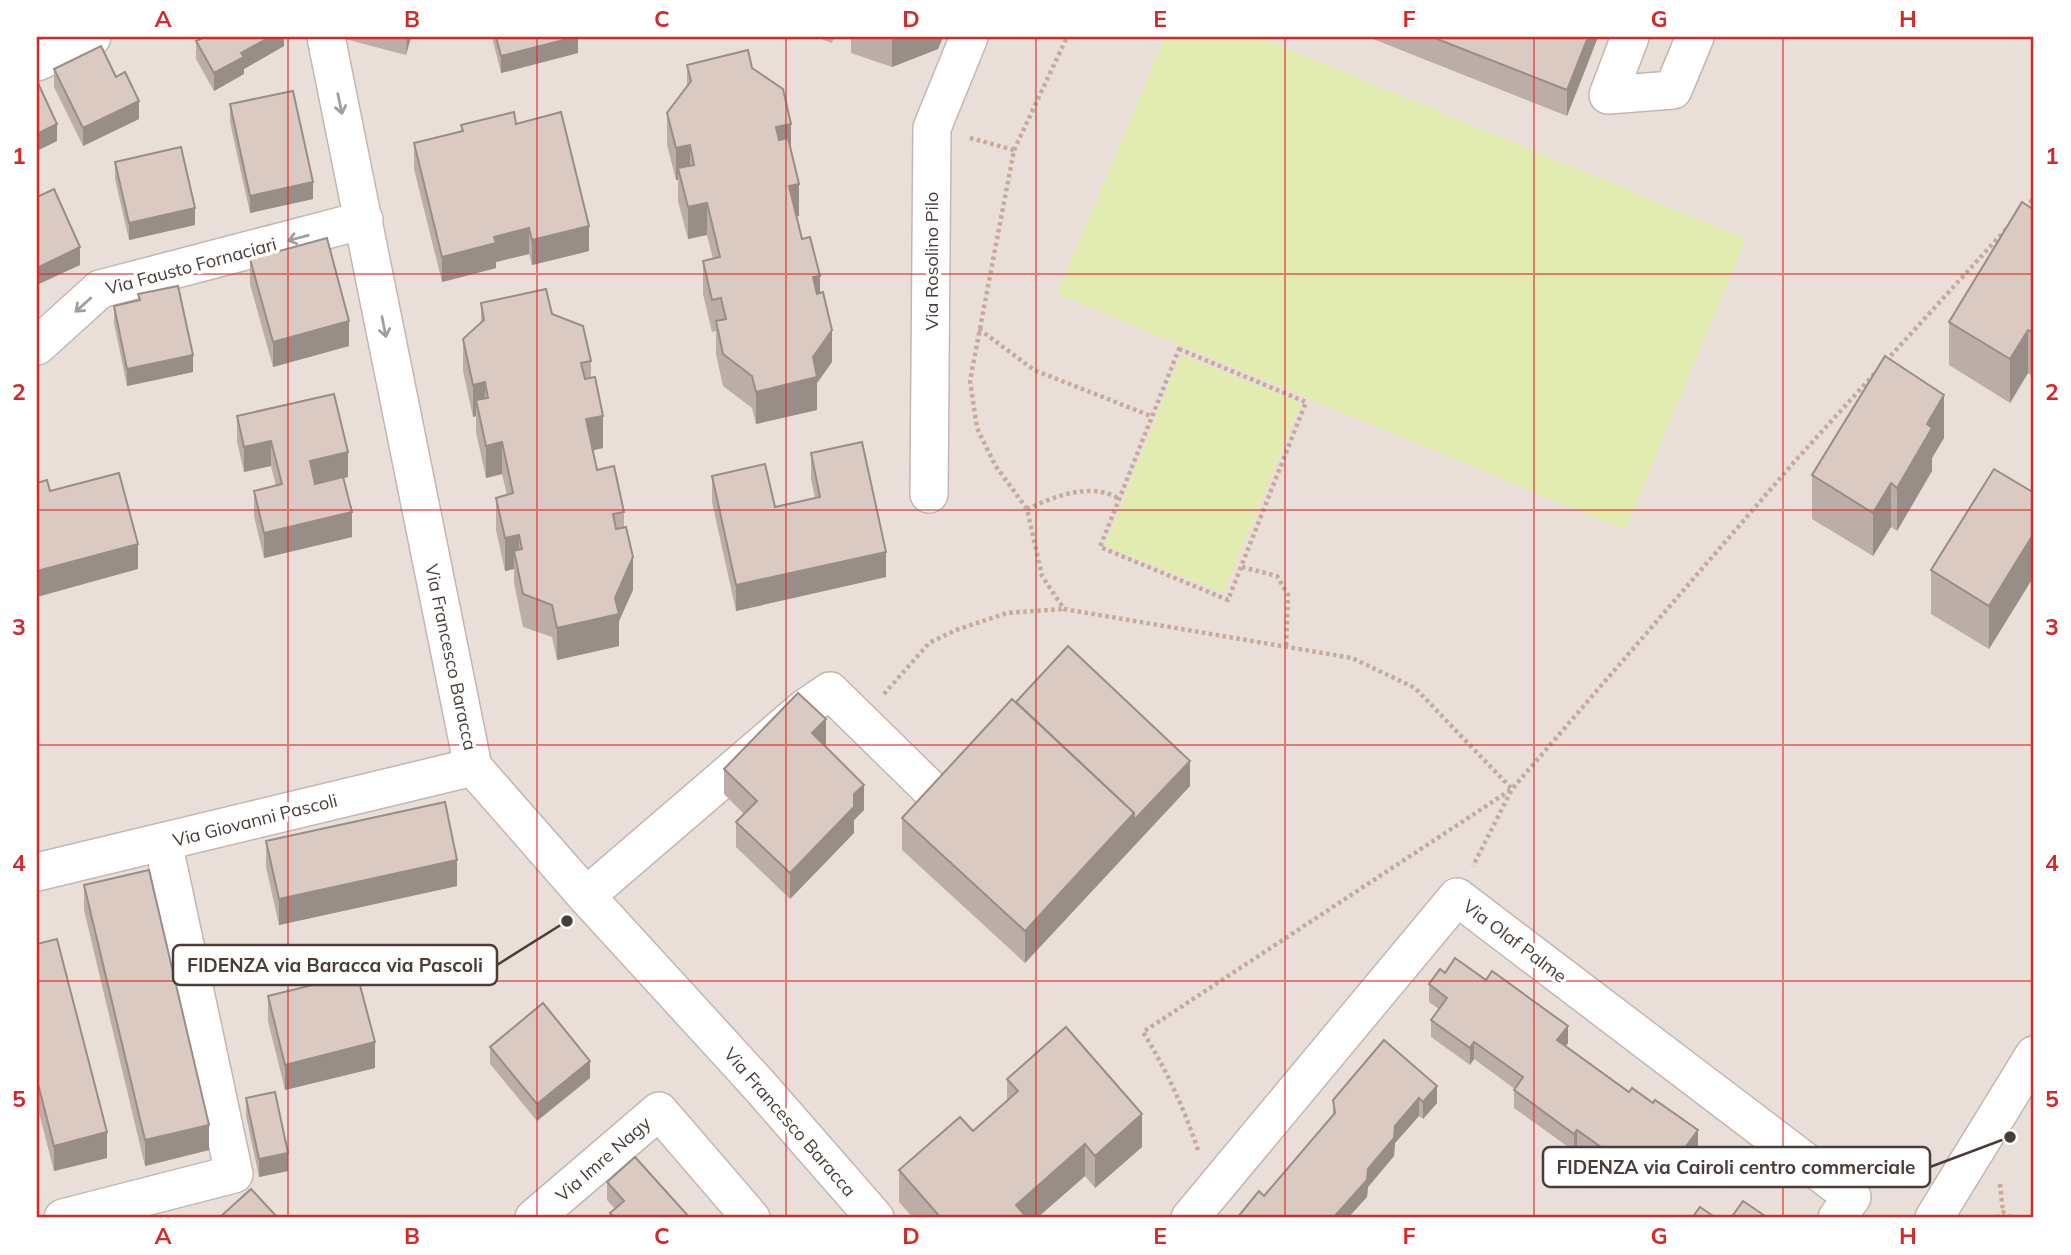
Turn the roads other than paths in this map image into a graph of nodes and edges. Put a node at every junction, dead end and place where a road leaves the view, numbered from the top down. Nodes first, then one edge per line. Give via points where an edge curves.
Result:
1 (92, 37) edge
2 (326, 37) edge
3 (970, 37) edge
4 (1630, 37) edge
5 (1695, 37) edge
6 (37, 62) edge
7 (364, 220) junction
8 (37, 346) edge
9 (929, 494) dead end
10 (474, 767) junction
11 (930, 789) edge
12 (163, 842) junction
13 (37, 872) edge
14 (586, 896) junction
15 (2034, 1055) edge
16 (1942, 1215) edge
17 (63, 1218) edge
18 (534, 1218) edge
19 (751, 1218) edge
20 (875, 1218) edge
21 (1190, 1218) edge
22 (1837, 1218) edge

1 - 6 street
2 -> 7 street, Via Francesco Baracca
3 - 9 street, Via Rosolino Pilo via 932,128
4 - 5 street via 1608,94 1673,90
7 -> 8 street, Via Fausto Fornaciari via 100,289
7 -> 10 street, Via Francesco Baracca
10 - 12 street, Via Giovanni Pascoli
10 - 14 street, Via Francesco Baracca
11 - 14 street via 831,691 805,708
12 - 13 street, Via Giovanni Pascoli
12 - 17 street via 234,1174
14 - 20 street, Via Francesco Baracca
15 - 16 street
18 - 19 street, Via Imre Nagy via 659,1111
21 - 22 street, Via Olaf Palme via 1457,897 1852,1197

